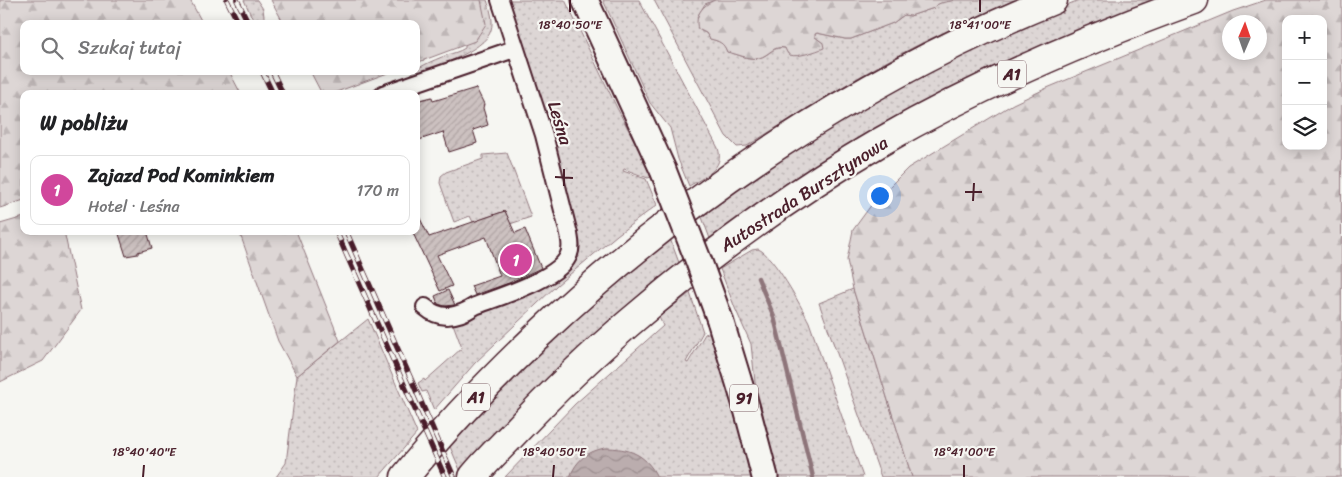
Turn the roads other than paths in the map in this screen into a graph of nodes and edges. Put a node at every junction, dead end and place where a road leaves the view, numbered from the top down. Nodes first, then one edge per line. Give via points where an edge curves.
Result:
1 (500, 0) edge
2 (585, 0) edge
3 (1052, 0) edge
4 (1194, 0) edge
5 (514, 48) junction
6 (394, 90) edge
7 (425, 307) dead end
8 (405, 477) edge
9 (473, 477) edge
10 (765, 477) edge

1 - 5 street, Leśna
2 - 10 main road, 91, bridge via 663,170 720,320
3 - 8 highway, A1 via 873,86 712,190 651,236 552,322 478,395
4 - 9 highway, Autostrada Bursztynowa / A1 via 1088,41 982,89 898,132 757,222 668,289 590,356
5 - 6 street
5 - 7 street, Leśna via 546,145 571,243 569,256 540,281 454,316 433,314

